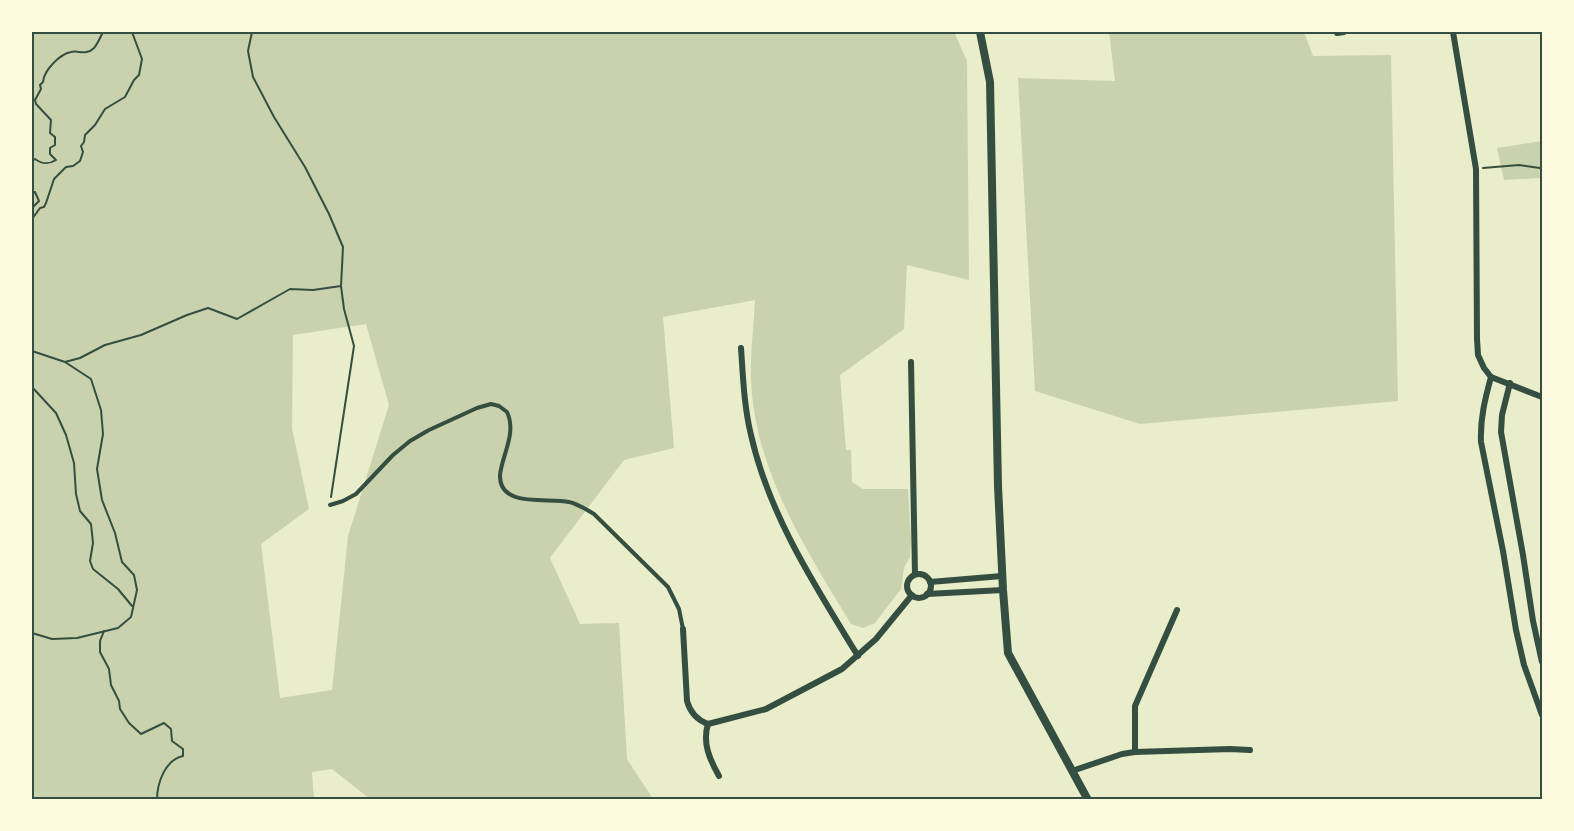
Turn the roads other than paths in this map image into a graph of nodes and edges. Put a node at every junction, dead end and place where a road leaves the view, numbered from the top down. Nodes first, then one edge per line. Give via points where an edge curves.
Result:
1 (980, 32) edge
2 (1453, 32) edge
3 (741, 348) dead end
4 (910, 362) dead end
5 (1491, 376) junction
6 (1510, 383) junction
7 (1542, 397) edge
8 (330, 505) road end
9 (915, 574) junction
10 (1002, 576) junction
11 (930, 582) junction
12 (1003, 590) junction
13 (927, 594) junction
14 (912, 595) junction
15 (1177, 610) dead end
16 (683, 629) joint
17 (858, 656) junction
18 (1542, 662) edge
19 (1542, 715) edge
20 (708, 724) junction
21 (1250, 750) dead end
22 (1135, 752) junction
23 (1072, 771) junction
24 (719, 776) dead end
25 (1088, 800) edge

1 - 10 street via 990,82
2 - 5 street via 1476,169 1478,355
3 - 17 street via 750,434 766,485 790,539
4 - 9 street
5 - 6 street
5 - 19 street via 1480,426 1481,442 1516,630
6 - 7 street
6 - 18 street via 1502,432
8 - 16 lane via 356,494 410,441 477,408 499,406 507,412 511,423 501,466 500,479 505,490 516,498 570,502 594,514 668,587
9 - 11 street
9 - 14 street via 907,584
10 - 11 street
10 - 12 street
11 - 13 street
12 - 13 street
12 - 23 street via 1008,653
13 - 14 street
14 - 17 street
15 - 22 street via 1135,706
16 - 20 street via 687,701 695,716
17 - 20 street via 826,679 766,709
20 - 24 street via 707,749
21 - 22 street
22 - 23 street
23 - 25 street

